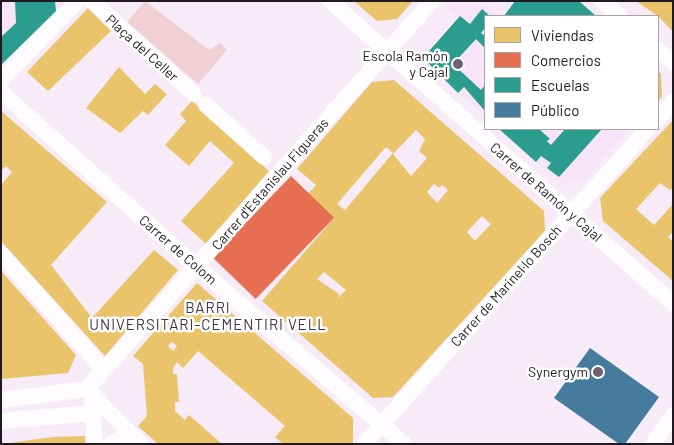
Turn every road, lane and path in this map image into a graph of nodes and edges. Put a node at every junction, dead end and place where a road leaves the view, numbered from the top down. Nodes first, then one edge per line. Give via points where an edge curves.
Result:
1 (78, 1) edge
2 (92, 1) edge
3 (330, 1) edge
4 (432, 1) edge
5 (602, 1) edge
6 (618, 15) edge
7 (386, 51) junction
8 (659, 51) edge
9 (673, 63) edge
10 (1, 80) edge
11 (1, 92) edge
12 (673, 102) edge
13 (659, 117) edge
14 (647, 130) edge
15 (272, 164) junction
16 (571, 214) junction
17 (1, 254) edge
18 (197, 267) junction
19 (673, 303) edge
20 (99, 375) junction
21 (87, 389) junction
22 (1, 400) edge
23 (94, 413) junction
24 (673, 415) edge
25 (1, 421) edge
26 (382, 424) junction
27 (129, 432) junction
28 (95, 444) edge
29 (110, 444) edge
30 (141, 444) edge
31 (364, 444) edge
32 (404, 444) edge
33 (653, 444) edge

1 - 10 street
2 - 15 street, Plaça del Celler
3 - 7 street, Carrer de Ramón y Cajal
4 - 7 street, Carrer d'Estanislau Figueras
5 - 6 street
7 - 15 street, Carrer d'Estanislau Figueras
7 - 16 street, Carrer de Ramón y Cajal
8 - 9 street
11 - 18 street, Carrer de Colom
12 - 13 street
14 - 16 street, Carrer de Marinel·lo Bosch
15 - 18 street, Carrer d'Estanislau Figueras
16 - 19 street, Carrer de Ramón y Cajal
16 - 26 street, Carrer de Marinel·lo Bosch
17 - 20 street via 98,364
18 - 20 street, Carrer d'Estanislau Figueras
18 - 26 street, Carrer de Colom
20 - 21 street, Carrer d'Estanislau Figueras
21 - 22 street
21 - 23 street
21 - 27 street
23 - 25 street
23 - 28 street
24 - 33 street
26 - 31 street, Carrer de Marinel·lo Bosch
26 - 32 street, Carrer de Colom
27 - 29 street
27 - 30 street

